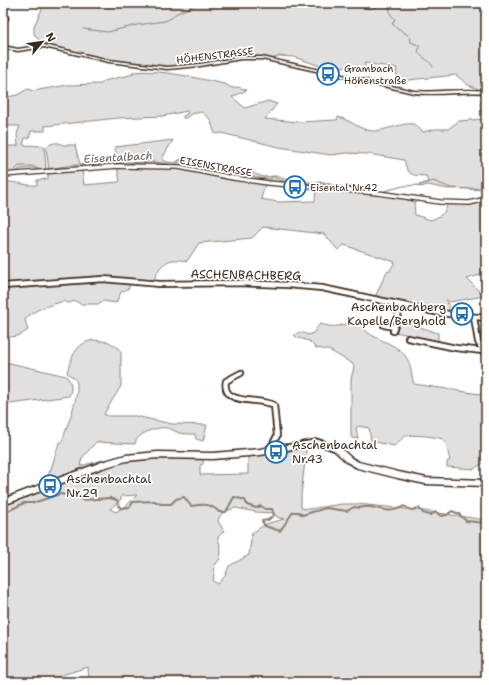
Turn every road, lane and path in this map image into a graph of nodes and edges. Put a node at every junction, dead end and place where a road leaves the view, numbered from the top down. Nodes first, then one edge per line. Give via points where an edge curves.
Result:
1 (7, 18) dead end
2 (3, 20) edge
3 (3, 47) edge
4 (486, 92) edge
5 (3, 176) edge
6 (486, 199) edge
7 (3, 286) edge
8 (401, 306) junction
9 (474, 317) junction
10 (486, 318) edge
11 (384, 325) dead end
12 (408, 338) dead end
13 (484, 353) edge
14 (241, 373) dead end
15 (268, 451) junction
16 (486, 483) edge
17 (3, 502) edge

1 - 2 street
3 - 4 street, HÖHENSTRASSE via 17,50 44,46 109,61 167,68 200,66 241,58 262,58 414,92
5 - 6 street, EISENSTRASSE via 118,166 179,167 268,183 464,204
7 - 8 street, ASCHENBACHBERG via 103,279 160,284 288,285 322,288
8 - 9 street, ASCHENBACHBERG
8 - 11 street via 394,329
9 - 10 street, ASCHENBACHBERG
9 - 13 street via 476,332
12 - 13 street
14 - 15 street via 226,381 224,389 234,398 268,401 275,408 277,438
15 - 16 street via 322,442 335,447 358,465 393,474 426,481
15 - 17 street via 213,456 126,458

